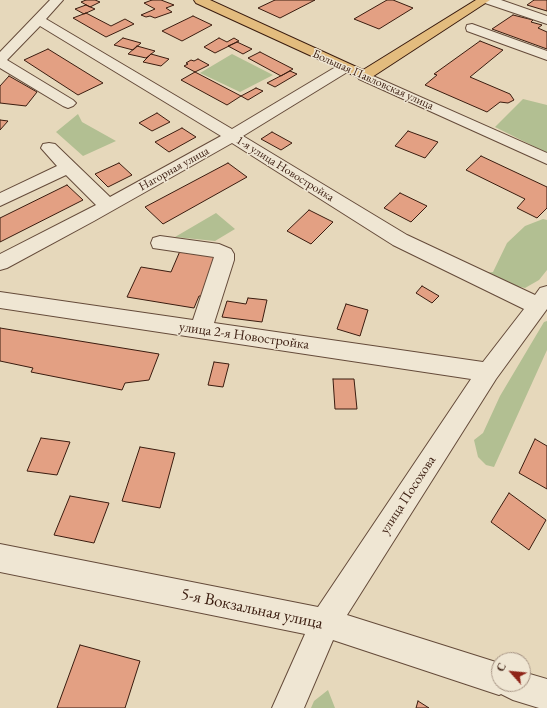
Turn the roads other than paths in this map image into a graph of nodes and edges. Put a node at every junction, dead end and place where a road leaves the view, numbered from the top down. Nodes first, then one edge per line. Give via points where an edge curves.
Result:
1 (57, 0) edge
2 (200, 0) edge
3 (484, 0) edge
4 (489, 0) edge
5 (514, 3) edge
6 (39, 20) junction
7 (547, 20) edge
8 (472, 28) dead end
9 (547, 56) edge
10 (0, 61) edge
11 (344, 68) junction
12 (364, 76) junction
13 (68, 103) dead end
14 (232, 136) junction
15 (49, 148) dead end
16 (547, 159) edge
17 (68, 167) junction
18 (0, 200) edge
19 (108, 206) junction
20 (160, 243) dead end
21 (0, 263) edge
22 (0, 300) edge
23 (543, 300) edge
24 (200, 329) junction
25 (488, 372) junction
26 (0, 558) edge
27 (325, 623) junction
28 (491, 676) edge
29 (531, 690) edge
30 (547, 695) edge
31 (288, 708) edge

1 - 6 street
2 - 11 main road, Большая Павловская улица
3 - 12 main road
4 - 5 street
5 - 7 street
6 - 10 street
6 - 14 street, 1-я улица Новостройка
8 - 9 street
10 - 13 street
11 - 12 main road, Большая Павловская улица
11 - 14 street, Нагорная улица
12 - 16 street, Большая Павловская улица
14 - 19 street, Нагорная улица
14 - 23 street, 1-я улица Новостройка via 400,240
15 - 17 street
17 - 18 street
17 - 19 street
19 - 21 street, Нагорная улица
20 - 24 street via 219,251 224,254
22 - 24 street, улица 2-я Новостройка
23 - 25 street, улица Посохова
24 - 25 street, улица 2-я Новостройка
25 - 27 street, улица Посохова
26 - 27 street, 5-я Вокзальная улица
27 - 28 street, 5-я Вокзальная улица
27 - 31 street, улица Посохова
29 - 30 street

